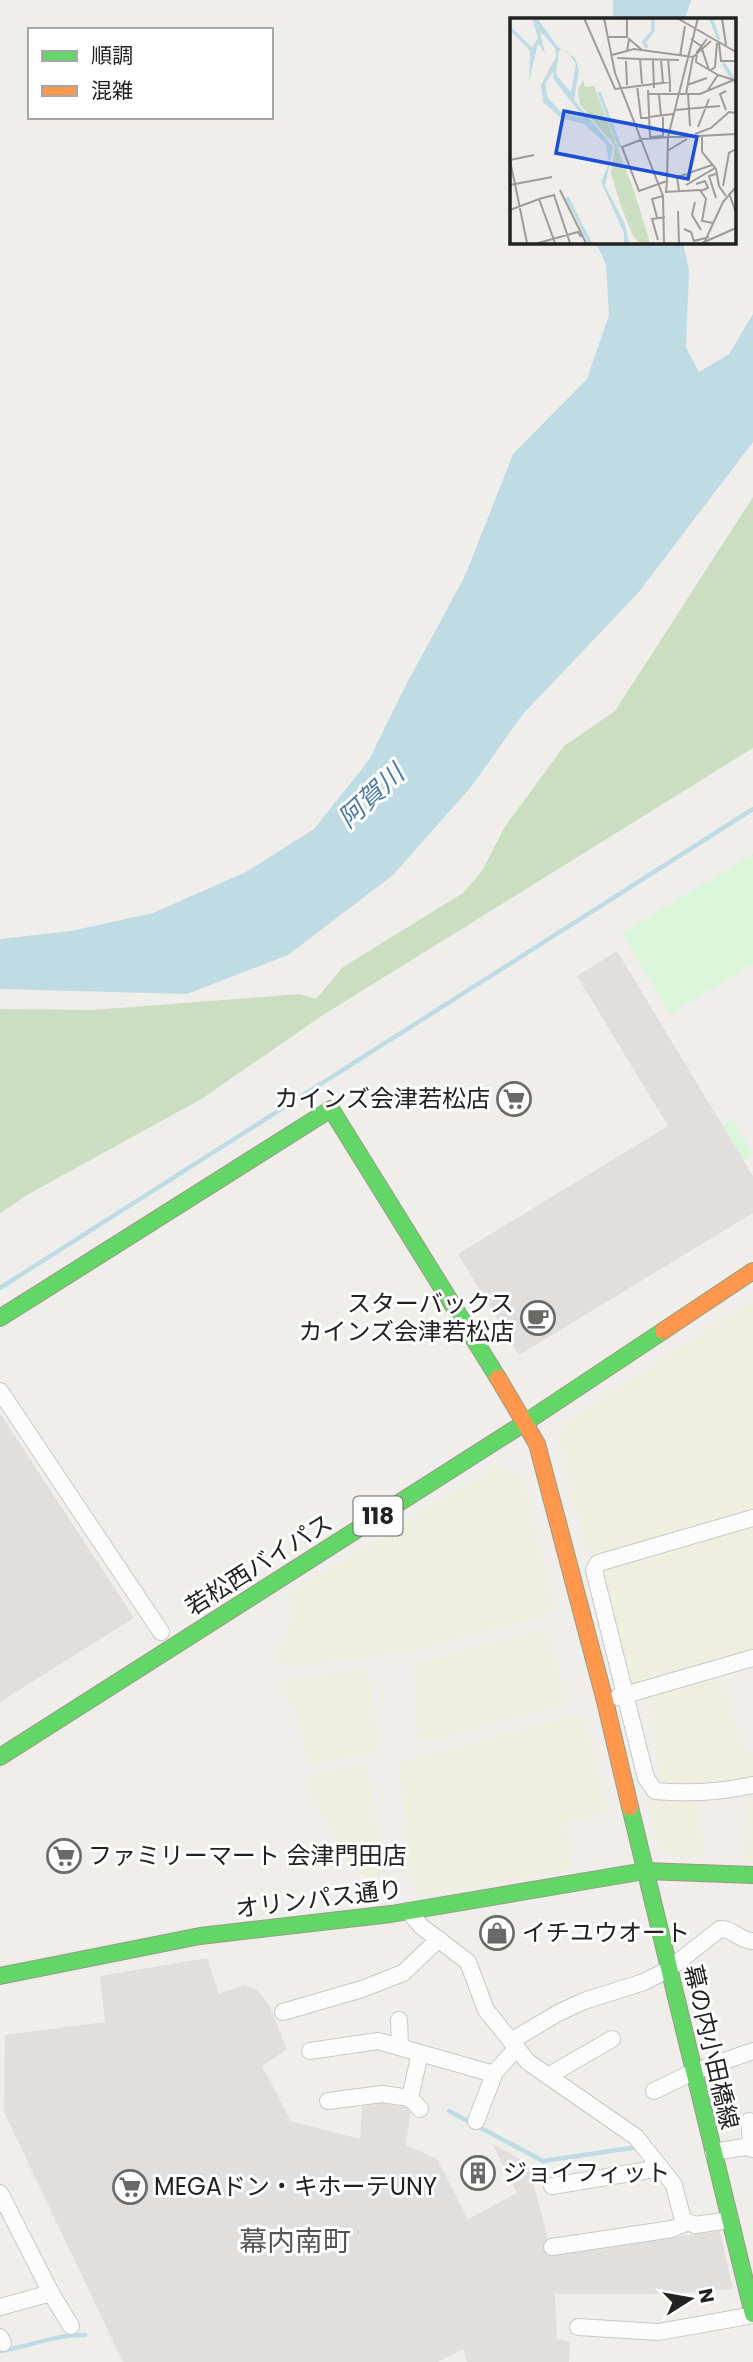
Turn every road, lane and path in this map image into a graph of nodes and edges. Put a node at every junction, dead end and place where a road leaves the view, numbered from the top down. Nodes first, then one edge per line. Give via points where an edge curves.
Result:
1 (753, 1271) edge
2 (0, 1318) edge
3 (0, 1391) edge
4 (526, 1422) junction
5 (753, 1518) edge
6 (161, 1632) dead end
7 (753, 1658) edge
8 (627, 1694) junction
9 (605, 1701) junction
10 (0, 1757) edge
11 (753, 1785) edge
12 (645, 1871) junction
13 (753, 1875) edge
14 (408, 1911) junction
15 (439, 1939) junction
16 (753, 1941) edge
17 (669, 1969) junction
18 (0, 1976) edge
19 (283, 2012) dead end
20 (399, 2020) dead end
21 (612, 2039) dead end
22 (514, 2044) junction
23 (400, 2047) junction
24 (310, 2051) dead end
25 (753, 2052) edge
26 (420, 2053) junction
27 (693, 2072) junction
28 (494, 2074) junction
29 (548, 2076) junction
30 (653, 2091) dead end
31 (328, 2101) dead end
32 (476, 2121) dead end
33 (749, 2121) dead end
34 (751, 2148) edge
35 (713, 2152) junction
36 (661, 2168) junction
37 (552, 2186) dead end
38 (0, 2193) edge
39 (730, 2220) junction
40 (686, 2222) junction
41 (552, 2247) dead end
42 (750, 2290) edge
43 (51, 2293) junction
44 (0, 2308) edge
45 (753, 2314) edge
46 (71, 2326) dead end
47 (578, 2327) dead end

1 - 4 main road, 若松西バイパス / 118
2 - 4 main road, 幕の内小田橋線 via 331,1108
3 - 6 street
4 - 9 main road, 幕の内小田橋線 via 537,1444
4 - 10 main road, 若松西バイパス / 118
5 - 8 street via 598,1563 594,1570
7 - 8 street
8 - 9 street
8 - 11 street via 646,1778 655,1791 686,1794
9 - 12 main road, 幕の内小田橋線
12 - 13 main road, オリンパス通り
12 - 14 main road, オリンパス通り
12 - 17 main road, 幕の内小田橋線
14 - 15 street
14 - 18 main road, オリンパス通り via 200,1936
15 - 19 street via 403,1973
15 - 22 street via 468,1962 486,2010
16 - 17 street via 720,1929
17 - 22 street via 558,2013
17 - 27 main road, 幕の内小田橋線
20 - 23 street
21 - 29 street
22 - 28 street
22 - 29 street via 528,2062
23 - 24 street via 378,2041
23 - 26 street
25 - 27 street
26 - 28 street
26 - 31 street via 415,2103 382,2094
27 - 30 street
27 - 35 main road, 幕の内小田橋線
28 - 32 street
29 - 36 street via 636,2137
33 - 34 street
34 - 35 street
35 - 39 main road, 幕の内小田橋線
36 - 37 street
36 - 40 street via 674,2185
38 - 43 street
39 - 40 street via 698,2225
39 - 42 main road, 幕の内小田橋線
40 - 41 street via 672,2229
42 - 45 main road, 幕の内小田橋線
43 - 44 street
43 - 46 street
45 - 47 street via 657,2332

